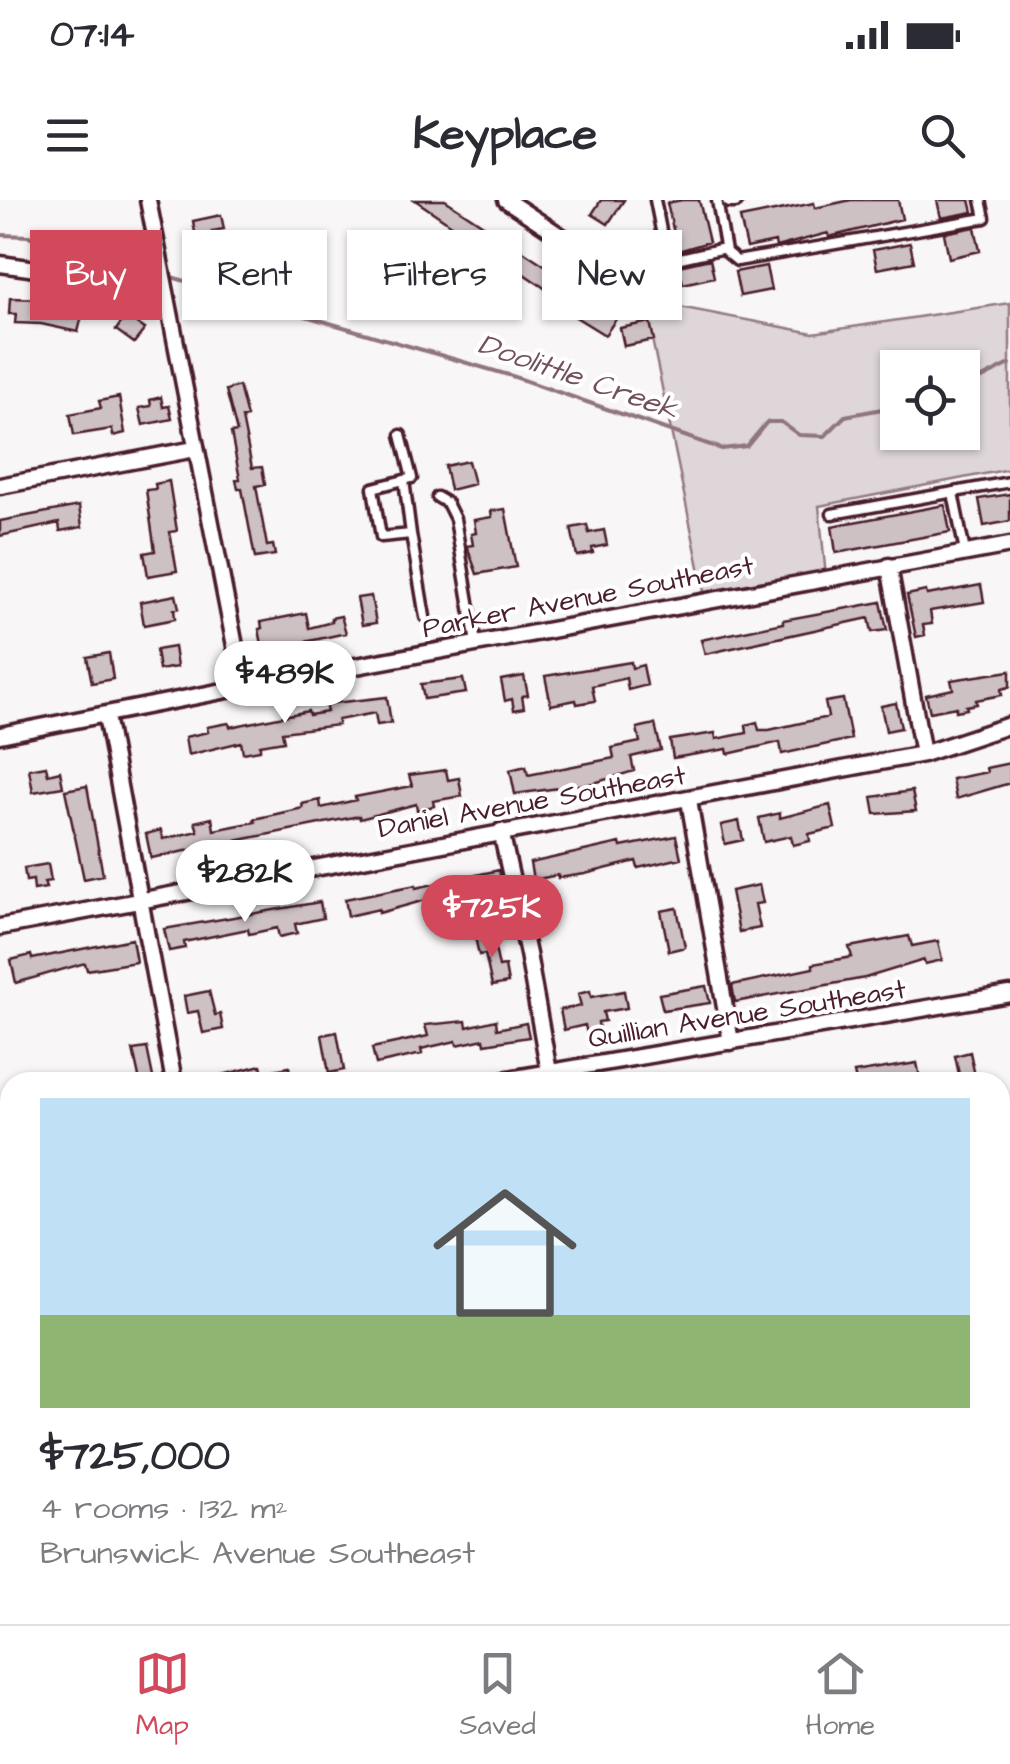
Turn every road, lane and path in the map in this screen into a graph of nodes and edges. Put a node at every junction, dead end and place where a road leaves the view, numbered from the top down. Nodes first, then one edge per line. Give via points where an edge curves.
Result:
1 (148, 200) edge
2 (506, 200) edge
3 (656, 200) edge
4 (716, 200) edge
5 (982, 200) edge
6 (552, 230) edge
7 (725, 248) junction
8 (0, 264) edge
9 (166, 296) junction
10 (401, 435) dead end
11 (196, 449) junction
12 (404, 480) junction
13 (1010, 482) edge
14 (0, 486) edge
15 (953, 492) junction
16 (437, 497) dead end
17 (832, 514) dead end
18 (411, 534) junction
19 (381, 537) junction
20 (367, 538) dead end
21 (1010, 545) edge
22 (965, 553) junction
23 (889, 566) junction
24 (425, 616) dead end
25 (476, 643) junction
26 (243, 687) junction
27 (106, 716) junction
28 (1010, 724) edge
29 (0, 735) edge
30 (924, 754) junction
31 (688, 800) junction
32 (501, 831) junction
33 (140, 900) junction
34 (0, 926) edge
35 (1010, 994) edge
36 (731, 1042) junction
37 (172, 1072) edge
38 (548, 1072) joint

1 - 9 street
2 - 6 street
3 - 7 lane via 667,261
4 - 7 lane
5 - 7 lane via 985,218 966,222 744,261 730,258
8 - 9 street
9 - 11 street
10 - 12 lane via 412,478
11 - 14 street
11 - 26 street
12 - 18 lane
12 - 19 lane via 373,488
13 - 15 lane
15 - 17 lane
15 - 22 lane
16 - 25 lane via 454,519
18 - 19 lane
18 - 24 lane
19 - 20 lane
21 - 22 street, Parker Avenue Southeast
22 - 23 street, Parker Avenue Southeast
23 - 25 street, Parker Avenue Southeast
23 - 30 street
25 - 26 street, Parker Avenue Southeast
26 - 27 street, Parker Avenue Southeast
27 - 29 street, Parker Avenue Southeast
27 - 33 street
28 - 30 street, Daniel Avenue Southeast
30 - 31 street, Daniel Avenue Southeast
31 - 32 street, Daniel Avenue Southeast
31 - 36 street
32 - 33 street, Daniel Avenue Southeast
32 - 38 street
33 - 34 street, Daniel Avenue Southeast
33 - 37 street
35 - 36 street, Quillian Avenue Southeast
36 - 38 street, Quillian Avenue Southeast

